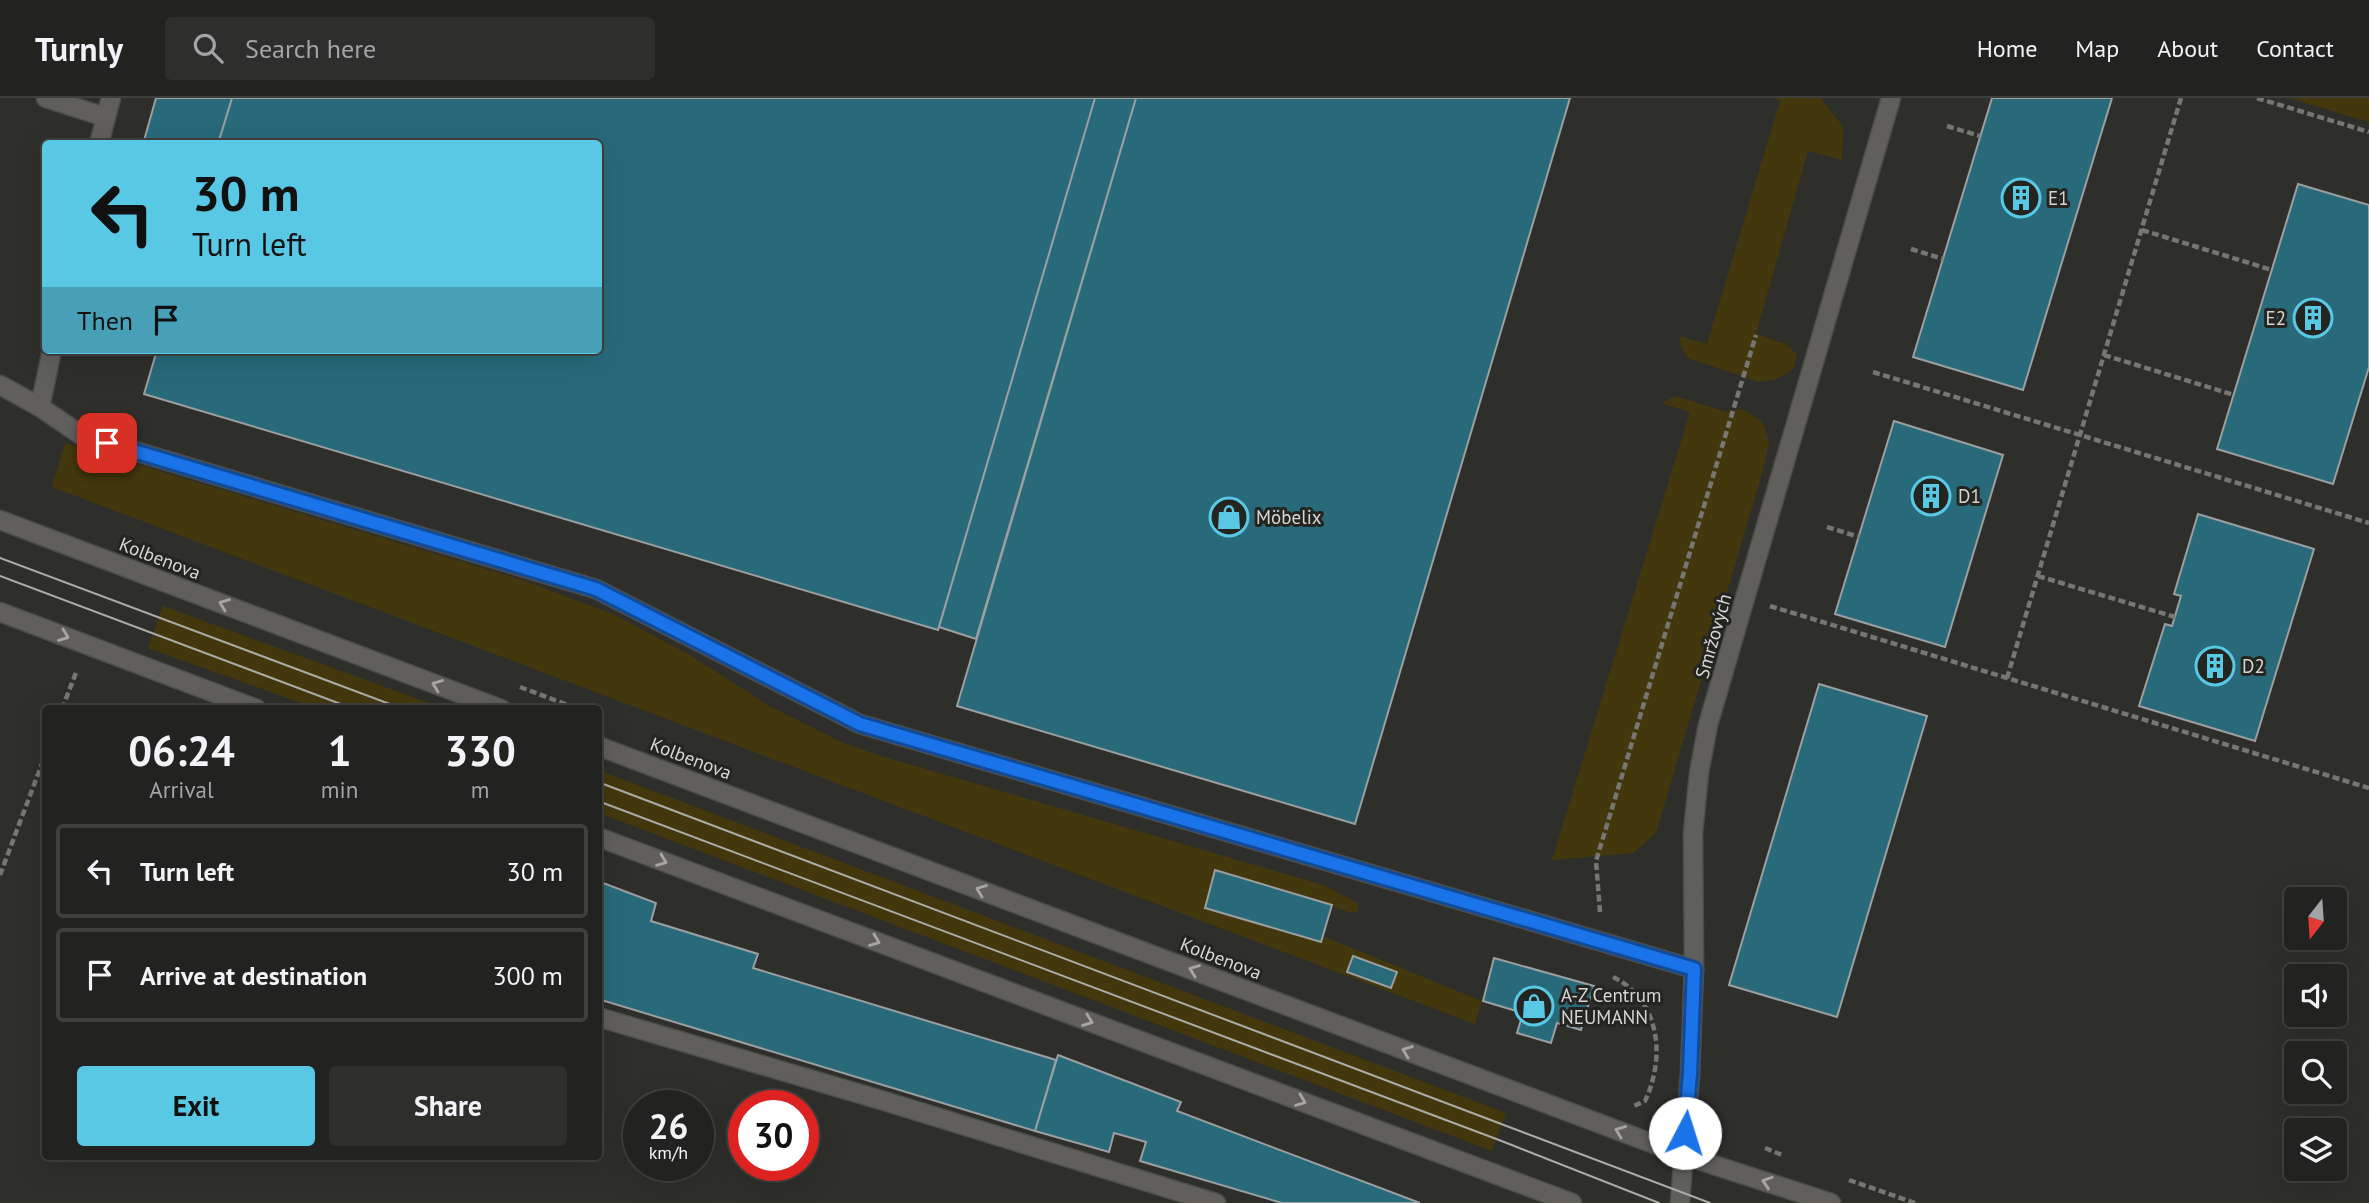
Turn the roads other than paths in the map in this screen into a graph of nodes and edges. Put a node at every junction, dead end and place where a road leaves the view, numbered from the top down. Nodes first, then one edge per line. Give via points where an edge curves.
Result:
1 (46, 98) edge
2 (111, 98) edge
3 (1891, 98) edge
4 (105, 117) junction
5 (100, 140) edge
6 (51, 354) edge
7 (0, 386) edge
8 (40, 407) junction
9 (0, 520) edge
10 (0, 612) edge
11 (246, 705) edge
12 (490, 705) edge
13 (602, 748) edge
14 (602, 839) edge
15 (1694, 969) junction
16 (602, 1018) edge
17 (1684, 1155) junction
18 (1216, 1203) edge
19 (1572, 1203) edge
20 (1680, 1203) edge
21 (1832, 1203) edge

1 - 4 main road
2 - 4 main road
3 - 15 main road, Smržových via 1709,725 1693,833
4 - 5 main road
6 - 8 main road
7 - 8 main road
8 - 15 main road via 81,435 596,589 860,724
12 -> 9 main road, Kolbenova
10 -> 11 main road
17 -> 13 main road, Kolbenova
14 -> 19 main road
15 - 17 main road, Smržových
16 - 18 main road
17 - 20 main road, Smržových
21 -> 17 main road, Kolbenova

